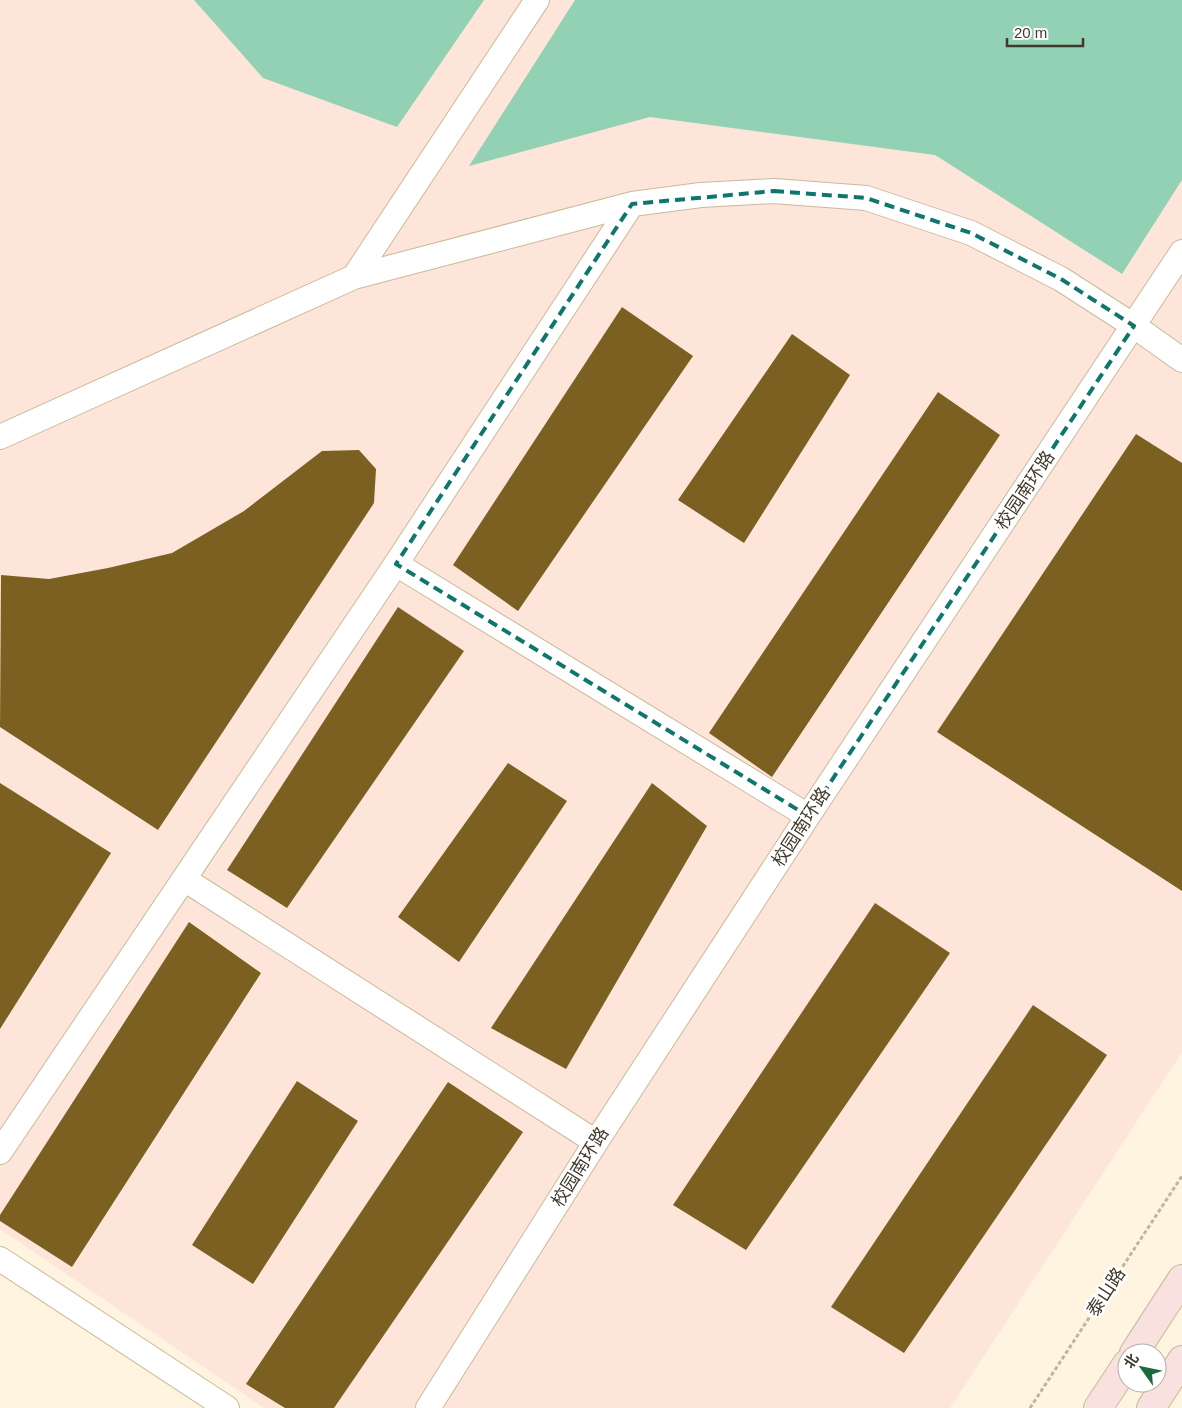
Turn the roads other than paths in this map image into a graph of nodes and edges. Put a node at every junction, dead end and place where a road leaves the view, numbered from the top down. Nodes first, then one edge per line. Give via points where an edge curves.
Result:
1 (537, 0) edge
2 (632, 204) junction
3 (1182, 252) edge
4 (354, 277) junction
5 (1134, 326) junction
6 (1182, 360) edge
7 (0, 437) edge
8 (396, 564) junction
9 (808, 816) junction
10 (184, 879) junction
11 (596, 1142) junction
12 (0, 1152) edge
13 (0, 1259) edge
14 (1182, 1279) edge
15 (1140, 1343) edge
16 (1182, 1360) edge
17 (1117, 1379) edge
18 (227, 1408) edge
19 (428, 1408) edge
20 (1098, 1408) edge
21 (1151, 1408) edge

1 - 4 street
2 - 4 street
2 - 5 street via 702,195 774,191 866,198 971,233 1061,279
2 - 8 street
3 - 5 street, 校园南环路
4 - 7 street
5 - 6 street
5 - 9 street, 校园南环路
8 - 9 street
8 - 10 street
9 - 11 street, 校园南环路
10 - 11 street
10 - 12 street
11 - 19 street, 校园南环路
13 - 18 street
14 - 15 main road
16 - 21 main road
17 - 20 main road

